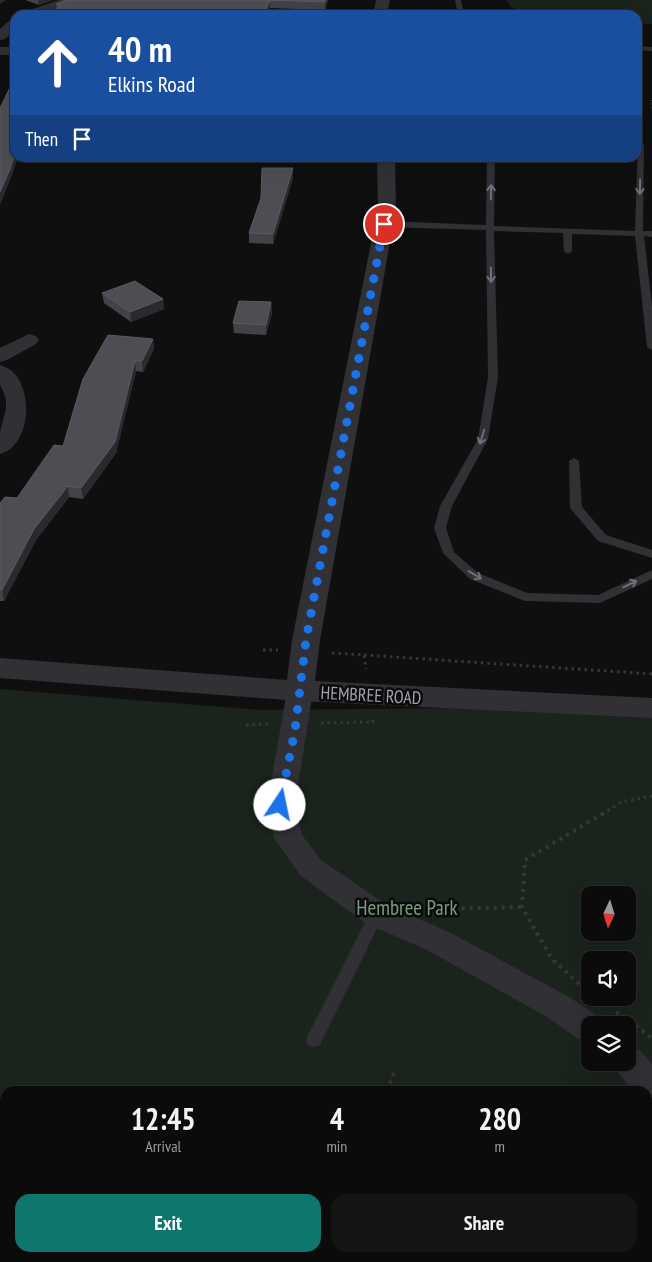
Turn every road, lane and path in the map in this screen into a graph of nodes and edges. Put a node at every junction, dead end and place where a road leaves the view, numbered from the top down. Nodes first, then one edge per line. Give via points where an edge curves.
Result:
1 (71, 0) edge
2 (43, 10) edge
3 (10, 27) edge
4 (0, 36) edge
5 (386, 162) edge
6 (491, 162) edge
7 (640, 162) edge
8 (384, 224) junction
9 (490, 227) junction
10 (567, 230) junction
11 (639, 233) junction
12 (652, 234) edge
13 (568, 250) dead end
14 (29, 340) dead end
15 (652, 347) edge
16 (0, 356) edge
17 (0, 372) edge
18 (0, 448) edge
19 (574, 462) dead end
20 (652, 554) edge
21 (652, 574) edge
22 (364, 655) dead end
23 (0, 668) edge
24 (652, 674) edge
25 (300, 691) junction
26 (652, 708) edge
27 (652, 796) edge
28 (522, 907) junction
29 (376, 914) junction
30 (420, 934) junction
31 (580, 985) dead end
32 (592, 1016) edge
33 (636, 1032) edge
34 (652, 1038) edge
35 (314, 1040) dead end
36 (636, 1070) edge
37 (394, 1073) dead end
38 (389, 1086) edge
39 (650, 1086) edge

1 - 2 street
3 - 4 street
5 - 8 street
9 -> 6 lane
7 -> 11 lane
8 - 9 lane
8 - 25 street via 306,640
9 - 10 lane
9 -> 21 lane via 493,377 483,439 451,498 440,528 449,553 474,576 525,597 600,599
10 - 11 lane
10 - 13 lane
11 - 12 lane
11 - 15 lane
14 - 16 street
17 - 18 street via 9,379 17,397 16,422
19 - 20 lane via 576,508 602,538
22 - 24 path
23 - 25 street, HEMBREE ROAD
25 - 26 street, HEMBREE ROAD
25 - 29 street via 280,805 288,838 310,868
27 - 28 path via 622,802 525,860
28 - 30 path via 442,909
28 - 31 path via 552,959
29 - 30 street
29 - 35 lane
30 - 32 street via 560,1008
33 - 34 path
36 - 39 street
37 - 38 path

